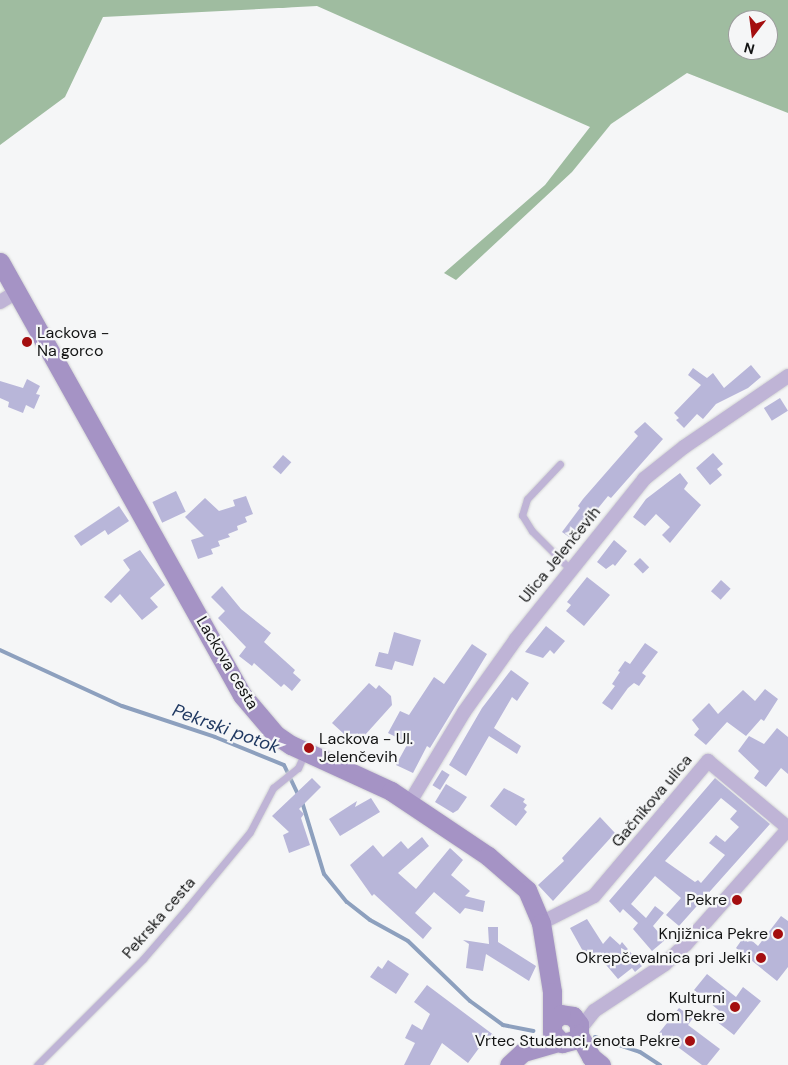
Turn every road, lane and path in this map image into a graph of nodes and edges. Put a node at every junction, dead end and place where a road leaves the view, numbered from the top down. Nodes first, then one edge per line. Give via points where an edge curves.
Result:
1 (0, 262) edge
2 (8, 298) edge
3 (788, 376) edge
4 (560, 464) dead end
5 (570, 568) junction
6 (305, 752) junction
7 (410, 802) junction
8 (788, 828) edge
9 (541, 923) junction
10 (565, 1029) junction
11 (37, 1065) edge
12 (509, 1065) edge
13 (588, 1065) edge
14 (600, 1065) edge

1 - 2 street, Lackova cesta
2 - 6 street, Lackova cesta via 242,695 276,735
3 - 5 street, Ulica Jelenčevih via 684,447 644,480
4 - 5 lane via 526,498 522,515 532,531
5 - 7 street, Ulica Jelenčevih via 464,712
6 - 7 street, Lackova cesta via 366,778
6 - 11 lane, Pekrska cesta via 293,772 273,788 250,832 188,908 143,959
7 - 9 street, Lackova cesta via 513,875 527,890
8 - 9 street, Gačnikova ulica via 708,762 594,896
8 - 10 street via 665,964
9 - 10 street, Lackova cesta via 552,992
10 - 12 street via 523,1052
10 - 13 street
10 - 14 street

